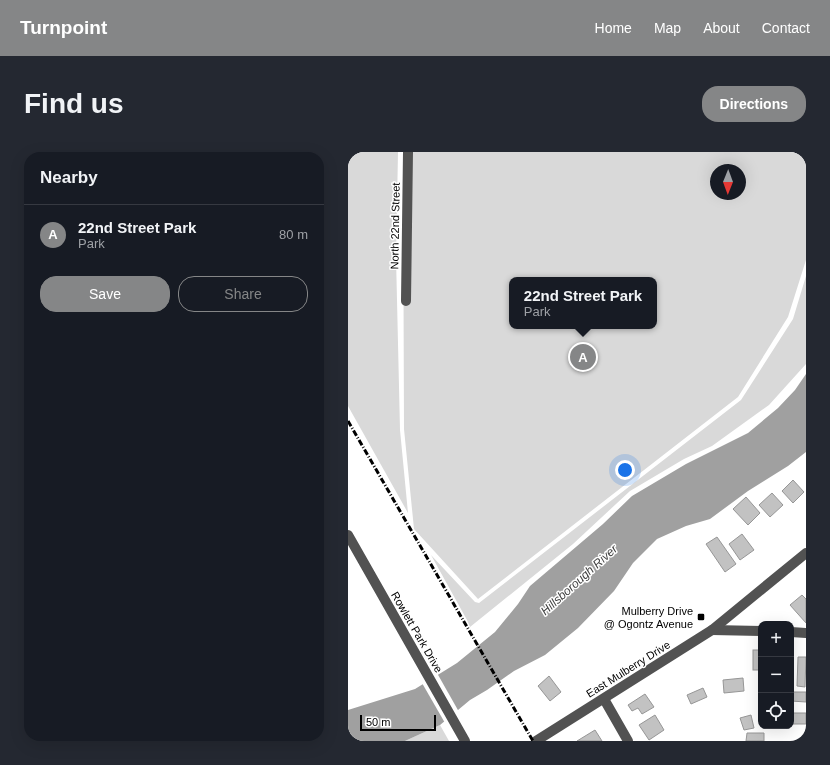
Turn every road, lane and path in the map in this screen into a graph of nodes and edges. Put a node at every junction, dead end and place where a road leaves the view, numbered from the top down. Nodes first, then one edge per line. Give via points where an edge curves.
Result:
1 (408, 152) edge
2 (406, 301) dead end
3 (348, 535) edge
4 (806, 553) edge
5 (712, 630) junction
6 (758, 631) edge
7 (794, 632) edge
8 (806, 633) edge
9 (604, 698) junction
10 (463, 737) edge
11 (536, 741) edge
12 (628, 741) edge

1 - 2 street, North 22nd Street
3 - 10 street, Rowlett Park Drive
4 - 5 street, East Mulberry Drive
5 - 6 street
5 - 9 street, East Mulberry Drive
7 - 8 street
9 - 11 street, East Mulberry Drive
9 - 12 street

